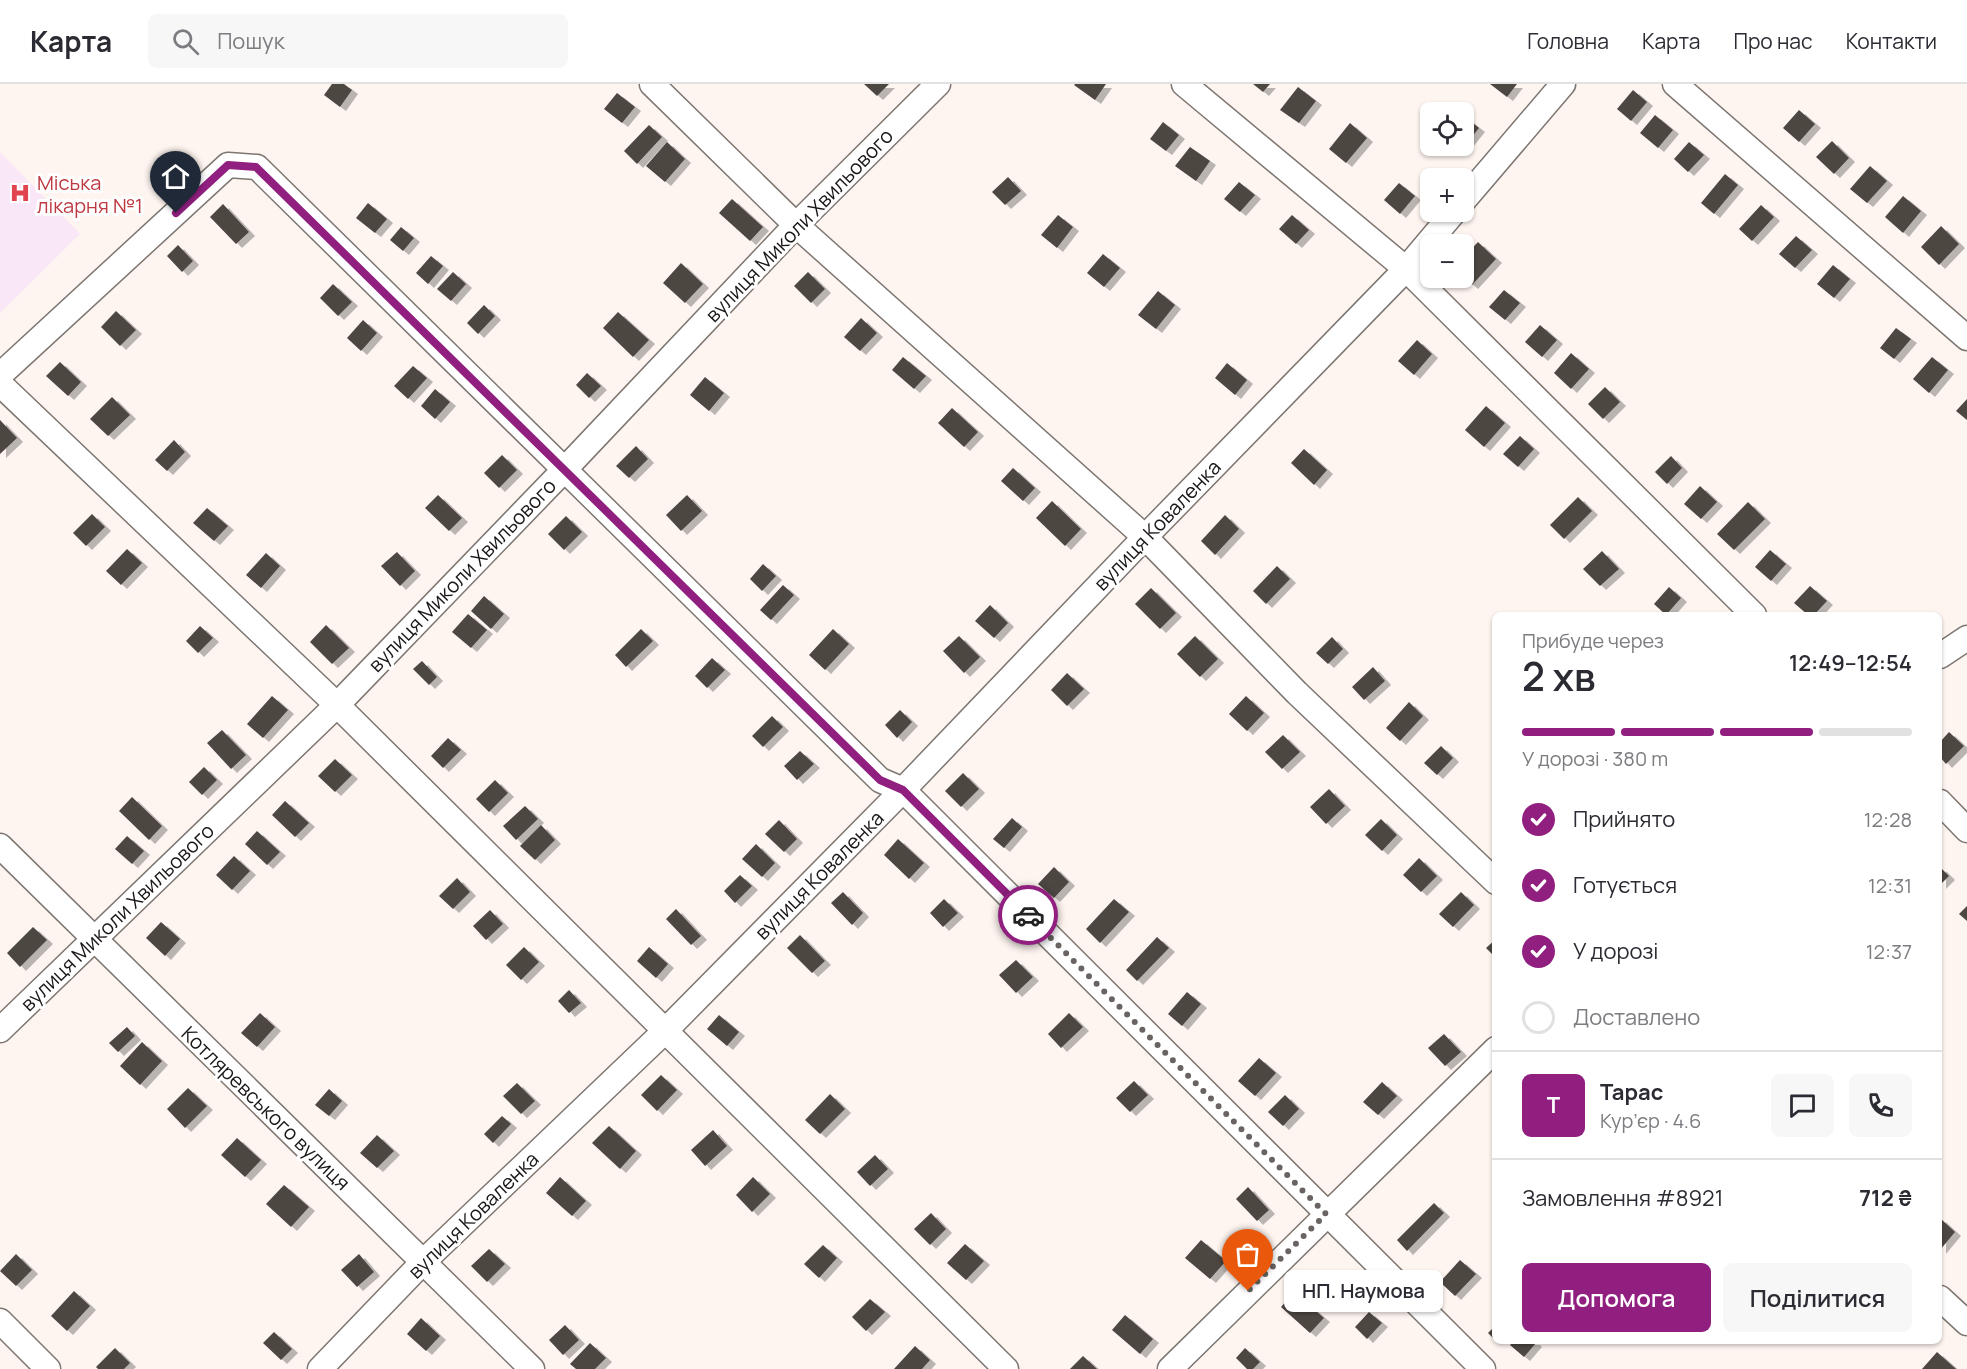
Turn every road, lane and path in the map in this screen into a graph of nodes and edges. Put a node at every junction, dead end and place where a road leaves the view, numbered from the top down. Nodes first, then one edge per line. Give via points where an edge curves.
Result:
1 (652, 84) edge
2 (938, 84) edge
3 (1184, 84) edge
4 (1563, 84) edge
5 (1675, 84) edge
6 (1474, 188) edge
7 (1446, 222) edge
8 (796, 225) junction
9 (1406, 269) junction
10 (1967, 338) edge
11 (0, 375) edge
12 (0, 384) edge
13 (565, 469) junction
14 (1145, 537) junction
15 (1751, 612) edge
16 (1967, 638) edge
17 (1942, 655) edge
18 (337, 705) junction
19 (903, 790) junction
20 (1942, 804) edge
21 (1967, 830) edge
22 (0, 846) edge
23 (1492, 878) edge
24 (93, 939) junction
25 (0, 1030) edge
26 (666, 1030) junction
27 (1492, 1053) edge
28 (1326, 1214) junction
29 (423, 1262) junction
30 (1942, 1300) edge
31 (0, 1321) edge
32 (1967, 1323) edge
33 (48, 1369) edge
34 (320, 1369) edge
35 (532, 1369) edge
36 (1006, 1369) edge
37 (1170, 1369) edge
38 (1483, 1369) edge

1 - 8 street
2 - 8 street, вулиця Миколи Хвильового
3 - 9 street
4 - 6 street
5 - 10 street
7 - 9 street, вулиця Коваленка
8 - 13 street, вулиця Миколи Хвильового
8 - 14 street
9 - 14 street, вулиця Коваленка
9 - 15 street
11 - 13 street via 228,165 256,167
12 - 18 street
13 - 18 street, вулиця Миколи Хвильового
13 - 19 street via 880,780
14 - 19 street, вулиця Коваленка
14 - 23 street via 1297,693
16 - 17 street
18 - 24 street, вулиця Миколи Хвильового
18 - 26 street
19 - 26 street, вулиця Коваленка
19 - 28 street
20 - 21 street
22 - 24 street, Котляревського вулиця
24 - 25 street, вулиця Миколи Хвильового
24 - 29 street, Котляревського вулиця
26 - 29 street, вулиця Коваленка
26 - 36 street
27 - 28 street
28 - 37 street
28 - 38 street
29 - 34 street, вулиця Коваленка
29 - 35 street, Котляревського вулиця
30 - 32 street
31 - 33 street

